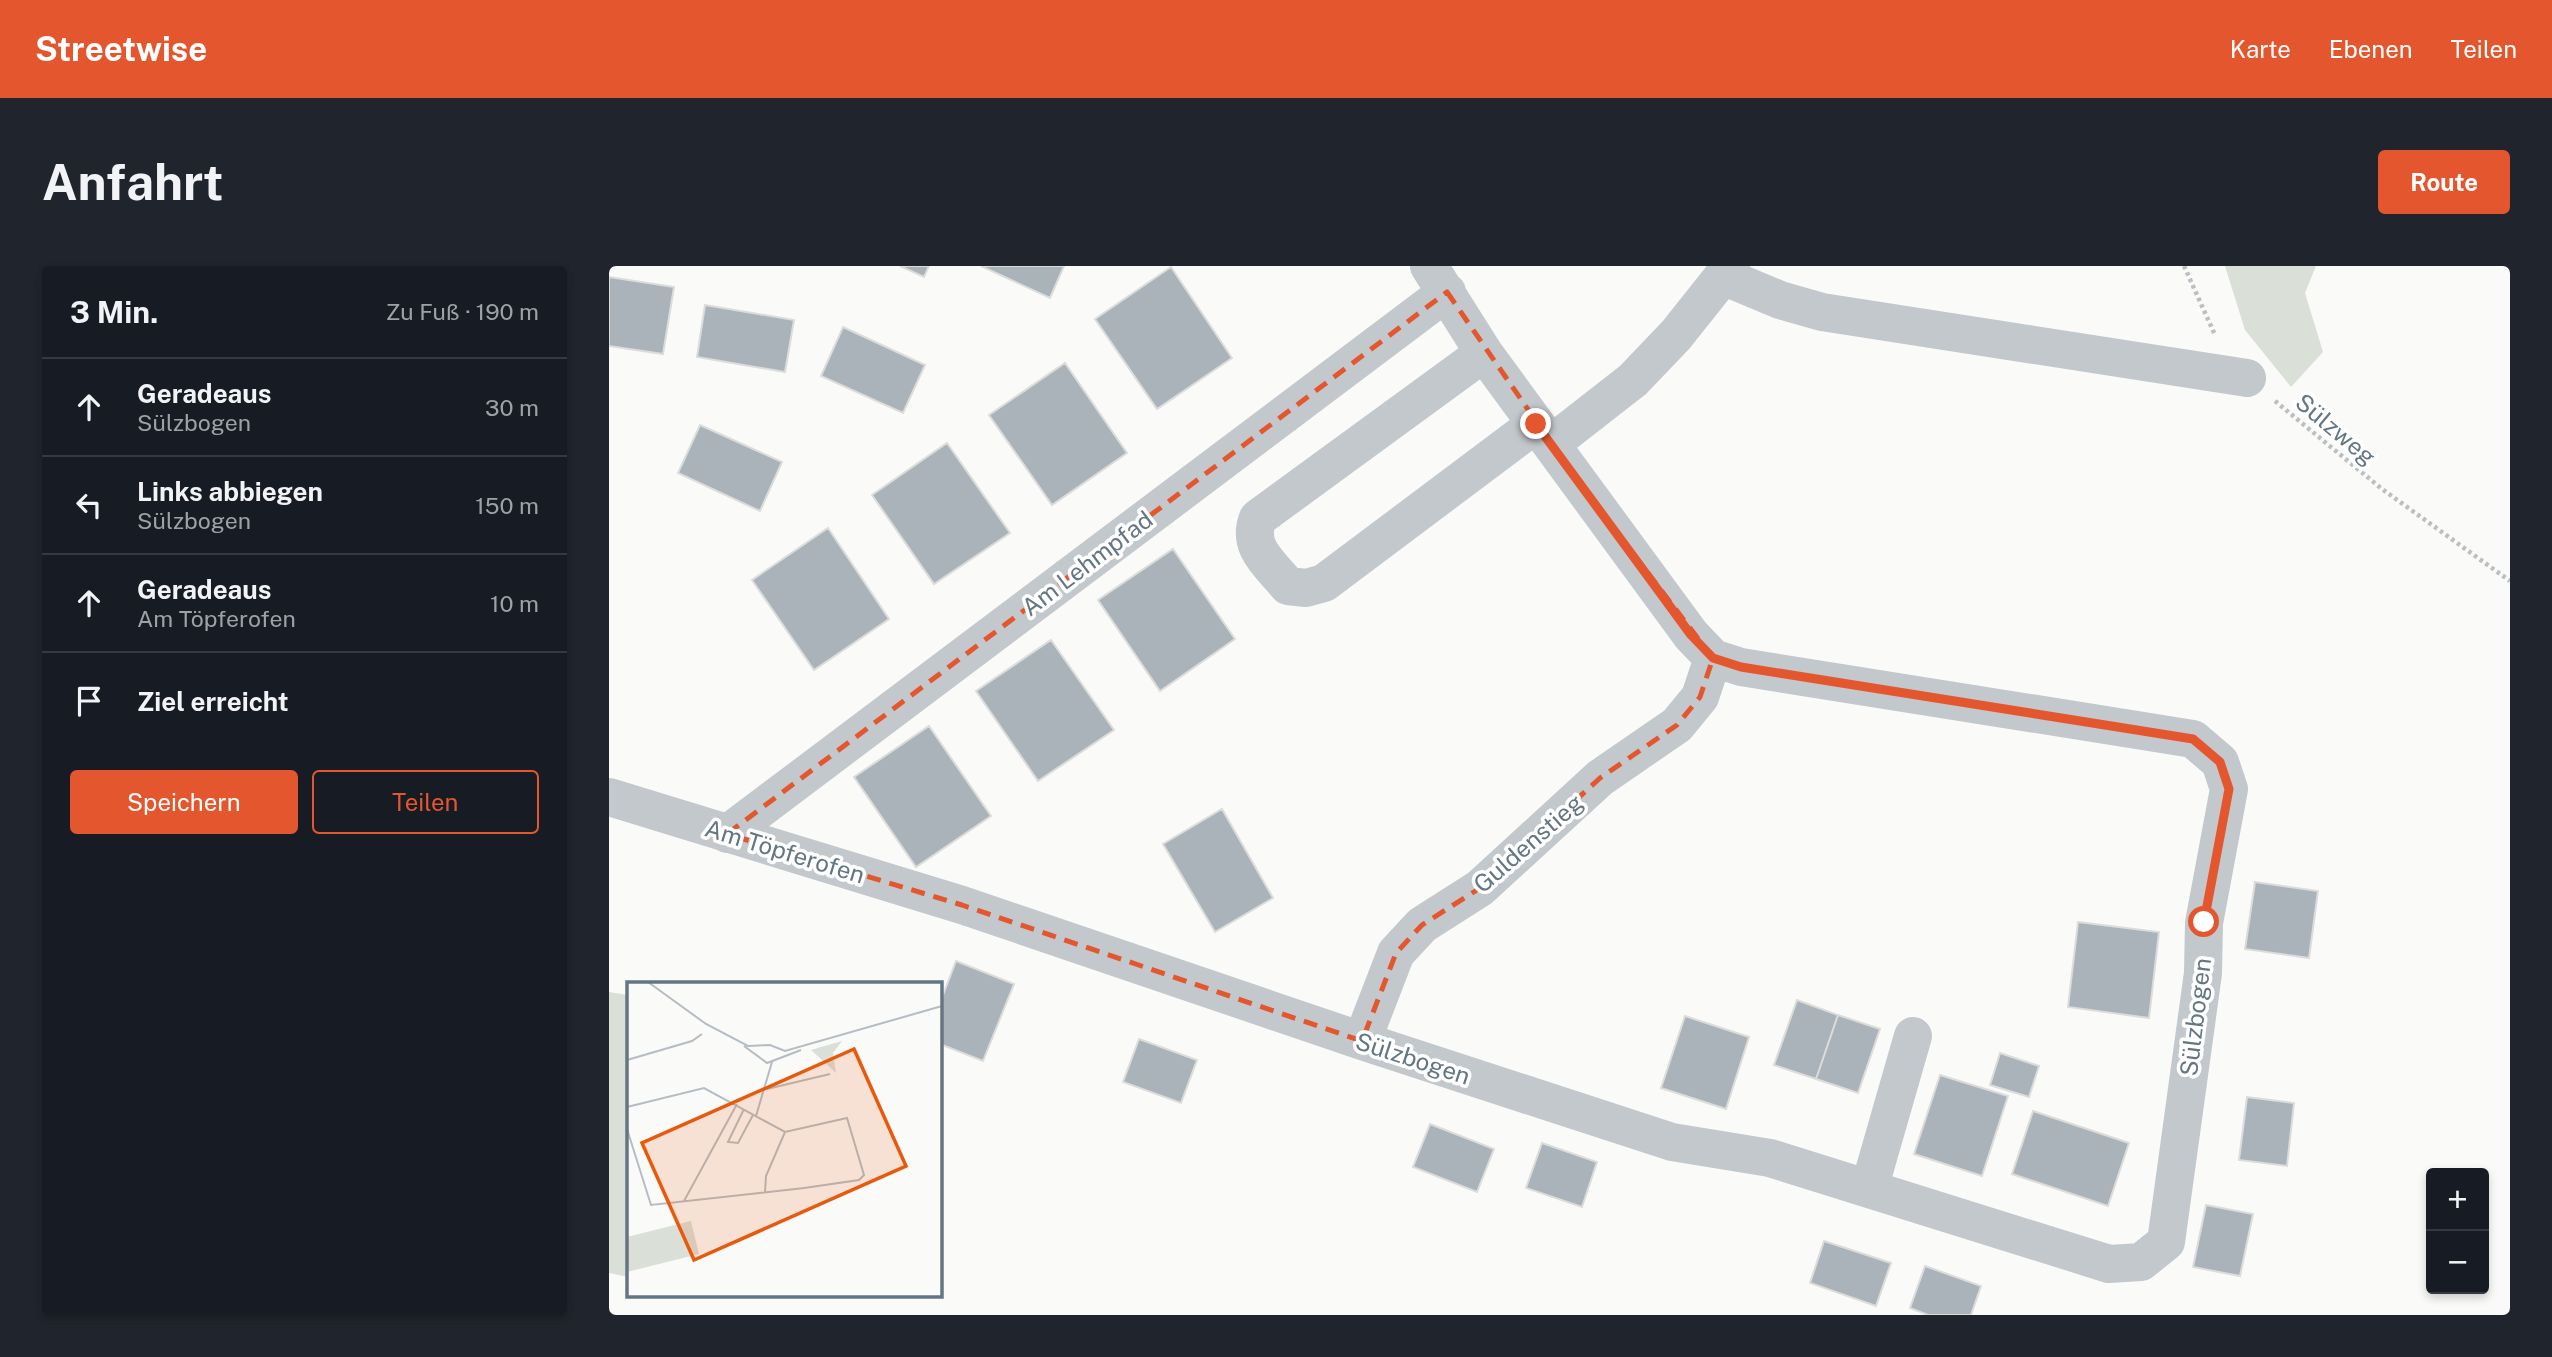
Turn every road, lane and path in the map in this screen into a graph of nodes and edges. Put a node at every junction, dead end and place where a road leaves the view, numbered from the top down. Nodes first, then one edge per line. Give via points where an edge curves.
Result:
1 (2184, 266) edge
2 (1728, 272) edge
3 (1438, 279) edge
4 (1484, 353) junction
5 (2247, 378) junction
6 (1543, 434) junction
7 (2510, 581) edge
8 (1713, 658) junction
9 (609, 797) edge
10 (727, 834) junction
11 (962, 905) joint
12 (1913, 1036) dead end
13 (1362, 1041) junction
14 (1869, 1189) junction

1 - 5 path, Sülzweg via 2209,326
2 - 5 street via 1780,300 1822,312
2 - 6 street via 1633,380
3 - 4 street
3 - 10 street, Am Lehmpfad
4 - 6 street
4 - 6 street via 1258,518 1254,545 1288,586 1324,583
5 - 7 path, Sülzweg via 2382,489
6 - 8 street via 1691,635
8 - 13 street, Guldenstieg via 1700,697 1677,725 1600,778 1480,888 1422,925 1396,953
8 - 14 street, Sülzbogen via 1741,667 2193,739 2220,762 2229,789 2204,922 2203,973 2166,1242 2141,1262 2109,1265
9 - 10 street, Am Töpferofen
10 - 11 street, Am Töpferofen
11 - 13 street, Sülzbogen
12 - 14 street
13 - 14 street, Sülzbogen via 1672,1142 1770,1158

